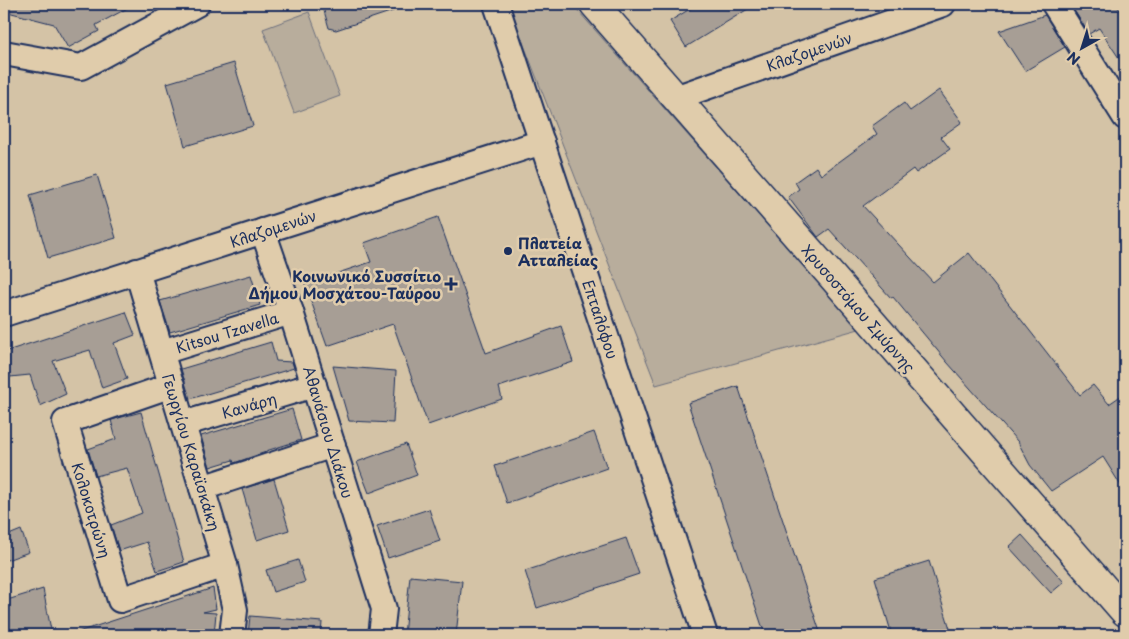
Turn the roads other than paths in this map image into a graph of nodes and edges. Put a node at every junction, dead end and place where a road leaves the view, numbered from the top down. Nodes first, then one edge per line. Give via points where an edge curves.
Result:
1 (197, 4) edge
2 (496, 4) edge
3 (594, 4) edge
4 (943, 4) edge
5 (1054, 4) edge
6 (4, 53) edge
7 (676, 98) junction
8 (1125, 117) edge
9 (542, 142) junction
10 (263, 231) junction
11 (137, 271) junction
12 (291, 312) junction
13 (4, 314) edge
14 (162, 352) junction
15 (172, 385) junction
16 (314, 385) junction
17 (183, 424) junction
18 (333, 445) junction
19 (202, 488) junction
20 (225, 566) junction
21 (1125, 612) edge
22 (232, 635) edge
23 (381, 635) edge
24 (705, 635) edge

1 - 6 street via 81,67
2 - 9 street, Επταλόφου
3 - 7 street, Χρυσοστόμου Σμύρνης
4 - 7 street, Κλαζομενών
5 - 8 street
7 - 21 street, Χρυσοστόμου Σμύρνης
9 - 10 street, Κλαζομενών
9 - 24 street, Επταλόφου
10 - 11 street, Κλαζομενών
10 - 12 street, Αθανάσιου Διάκου
11 - 13 street, Κλαζομενών
11 - 14 street, Γεωργίου Καραϊσκάκη
12 - 14 street, Kitsou Tzavella
12 - 16 street, Αθανάσιου Διάκου
14 - 15 street, Γεωργίου Καραϊσκάκη
15 - 17 street, Γεωργίου Καραϊσκάκη
15 - 20 street, Κολοκοτρώνη via 65,422 120,600
16 - 17 street, Κανάρη
16 - 18 street, Αθανάσιου Διάκου
17 - 19 street, Γεωργίου Καραϊσκάκη
18 - 19 street
18 - 23 street, Αθανάσιου Διάκου via 384,609
19 - 20 street, Γεωργίου Καραϊσκάκη
20 - 22 street, Γεωργίου Καραϊσκάκη via 235,610

